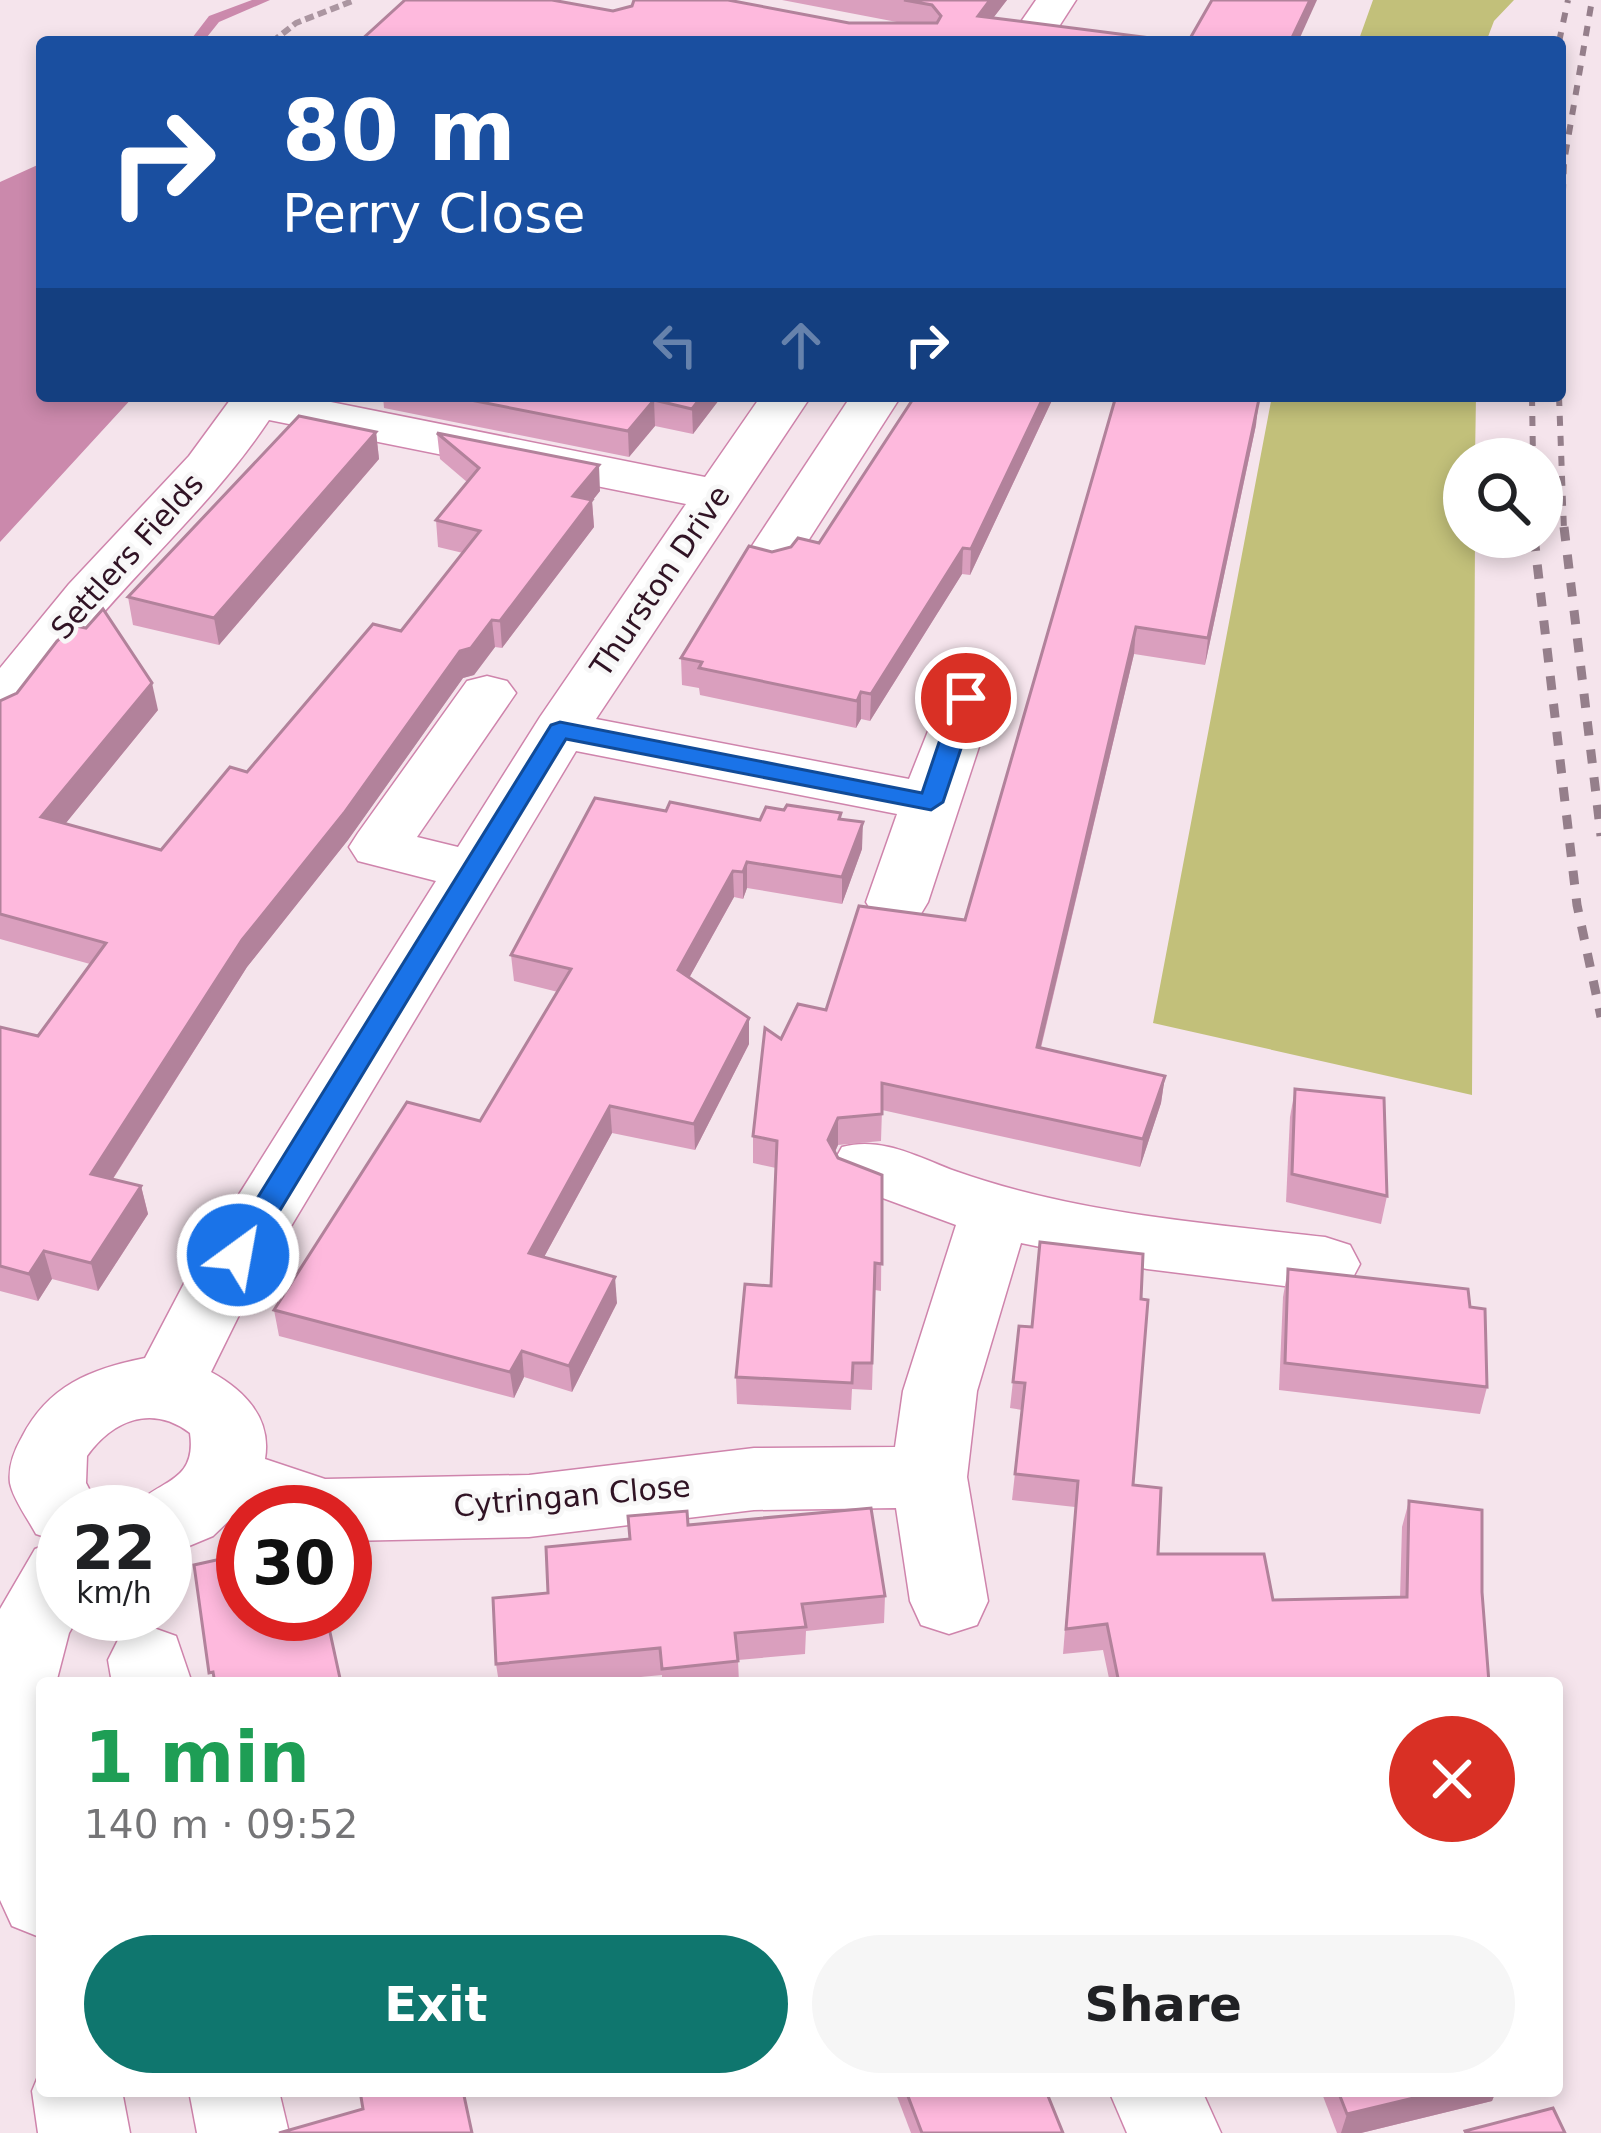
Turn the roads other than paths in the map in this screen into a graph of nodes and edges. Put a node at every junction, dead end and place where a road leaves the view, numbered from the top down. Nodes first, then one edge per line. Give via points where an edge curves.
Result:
1 (1056, 0) edge
2 (1032, 36) edge
3 (255, 402) edge
4 (271, 402) edge
5 (782, 402) edge
6 (857, 402) edge
7 (718, 495) junction
8 (770, 558) edge
9 (488, 693) dead end
10 (966, 698) dead end
11 (0, 710) edge
12 (560, 730) junction
13 (931, 802) junction
14 (475, 871) junction
15 (897, 902) dead end
16 (866, 1165) edge
17 (995, 1212) junction
18 (1325, 1264) dead end
19 (168, 1385) junction
20 (29, 1423) edge
21 (221, 1476) junction
22 (929, 1477) junction
23 (46, 1485) edge
24 (192, 1509) edge
25 (949, 1601) dead end
26 (36, 1618) edge
27 (36, 1858) edge
28 (78, 2097) edge
29 (235, 2097) edge
30 (1157, 2097) edge
31 (84, 2133) edge
32 (243, 2133) edge
33 (1175, 2133) edge

1 - 2 street
3 - 11 street, Settlers Fields via 180,498 88,594
4 - 7 street, Settlers Fields
5 - 7 street, Thurston Drive
6 - 8 street
7 - 12 street, Thurston Drive
9 - 14 street via 379,847
10 - 13 street
12 - 13 street
12 - 14 street, Thurston Drive
13 - 15 street
14 - 19 street, Thurston Drive via 214,1294
16 - 17 street
17 - 18 street via 1147,1243
17 - 22 street via 940,1391
19 - 20 street via 133,1385
19 - 21 street via 218,1412 230,1453
20 - 23 street
21 - 22 street, Cytringan Close via 326,1510 529,1506 754,1479
21 - 24 street
22 - 25 street
26 - 27 street via 12,1696
28 - 31 street
29 - 32 street
30 - 33 street

